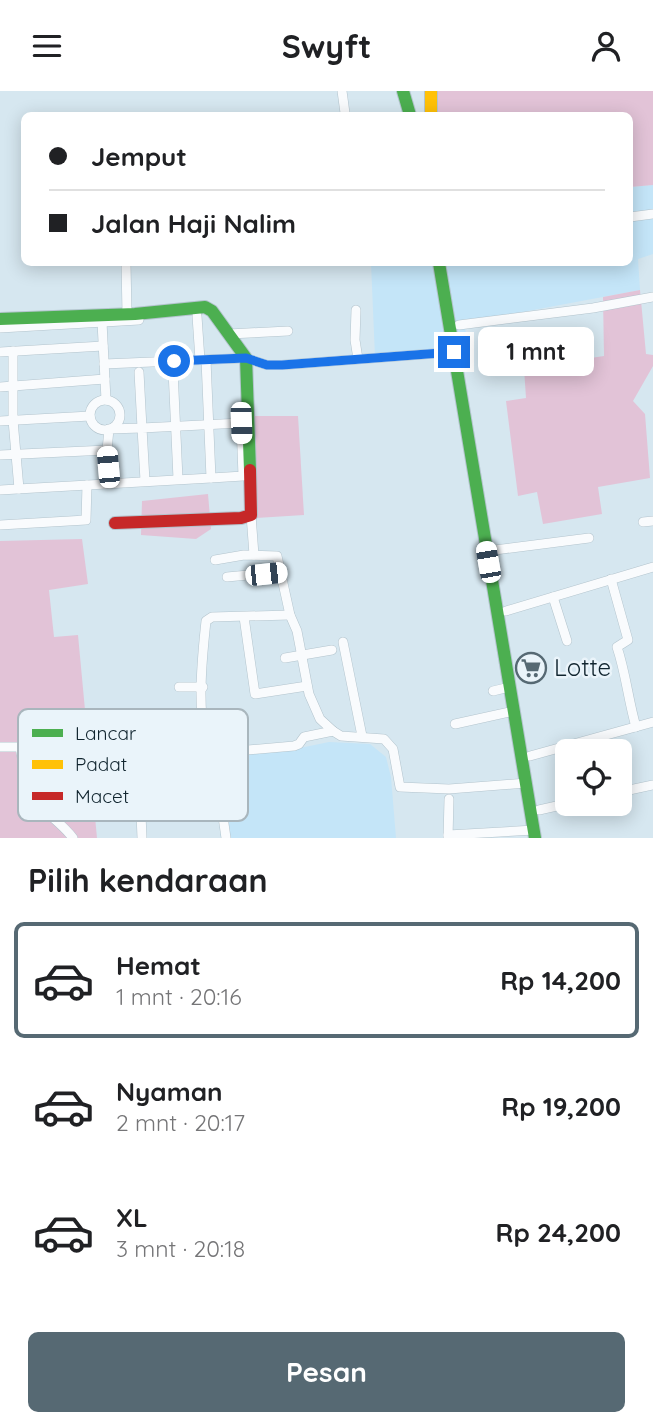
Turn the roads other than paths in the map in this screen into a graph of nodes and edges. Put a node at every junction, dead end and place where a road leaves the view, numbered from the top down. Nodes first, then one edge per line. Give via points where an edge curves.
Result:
1 (342, 91) edge
2 (402, 91) edge
3 (430, 91) edge
4 (345, 112) edge
5 (409, 112) edge
6 (431, 112) edge
7 (653, 214) edge
8 (633, 216) edge
9 (126, 266) edge
10 (440, 266) edge
11 (450, 266) edge
12 (653, 297) edge
13 (356, 310) dead end
14 (197, 316) dead end
15 (133, 317) junction
16 (0, 319) edge
17 (102, 322) junction
18 (459, 325) junction
19 (0, 328) edge
20 (288, 331) dead end
21 (229, 334) junction
22 (103, 346) junction
23 (13, 351) junction
24 (0, 352) edge
25 (454, 352) junction
26 (246, 358) junction
27 (358, 359) junction
28 (203, 360) junction
29 (104, 364) junction
30 (173, 370) dead end
31 (139, 372) dead end
32 (104, 379) junction
33 (12, 386) junction
34 (0, 387) edge
35 (106, 400) junction
36 (90, 416) junction
37 (13, 420) junction
38 (0, 421) edge
39 (208, 424) junction
40 (176, 426) junction
41 (142, 428) junction
42 (109, 429) junction
43 (107, 450) junction
44 (17, 454) junction
45 (0, 455) edge
46 (211, 478) junction
47 (178, 479) junction
48 (145, 481) junction
49 (110, 484) junction
50 (87, 485) junction
51 (19, 489) junction
52 (0, 490) edge
53 (251, 515) junction
54 (115, 523) dead end
55 (0, 525) edge
56 (589, 538) dead end
57 (495, 549) junction
58 (254, 555) junction
59 (215, 560) dead end
60 (653, 567) edge
61 (281, 572) junction
62 (227, 577) dead end
63 (611, 579) junction
64 (553, 597) junction
65 (506, 611) junction
66 (290, 615) junction
67 (244, 617) junction
68 (567, 641) dead end
69 (343, 642) dead end
70 (332, 650) dead end
71 (302, 654) junction
72 (285, 657) dead end
73 (307, 686) junction
74 (179, 687) dead end
75 (203, 687) junction
76 (510, 687) junction
77 (493, 691) dead end
78 (202, 709) edge
79 (514, 711) junction
80 (653, 722) edge
81 (455, 724) dead end
82 (636, 727) junction
83 (332, 731) junction
84 (362, 736) junction
85 (0, 747) edge
86 (18, 747) edge
87 (248, 749) edge
88 (530, 756) junction
89 (526, 783) junction
90 (653, 785) edge
91 (632, 789) edge
92 (449, 799) dead end
93 (555, 806) edge
94 (539, 810) junction
95 (59, 821) edge
96 (538, 835) edge
97 (448, 837) edge
98 (73, 838) edge

1 - 4 street
2 - 5 main road
3 - 6 main road
7 - 8 street
9 - 15 street
10 - 25 main road
11 - 18 main road
12 - 18 street
13 - 27 street
14 - 28 street
15 - 16 main road
15 - 17 street
15 - 21 main road via 205,307
17 - 19 street
17 - 22 street
18 - 57 main road
20 - 21 street
21 - 26 main road
22 - 23 street
22 - 29 street
23 - 24 street
23 - 33 street
25 - 27 street
25 - 76 main road
26 - 27 street via 274,365
26 - 28 street
26 - 53 main road
28 - 29 street
28 - 39 street
29 - 32 street
30 - 40 street
31 - 41 street
32 - 33 street
32 - 35 street
33 - 34 street
33 - 37 street
35 - 36 street via 93,406
35 - 42 street via 119,412 118,421
36 - 37 street
36 - 42 street via 98,428
37 - 38 street
37 - 44 street
39 - 40 street
39 - 46 street
39 - 46 street via 241,423 243,476
40 - 41 street
40 - 47 street
41 - 42 street
41 - 48 street
42 - 43 street
43 - 44 street
43 - 49 street
44 - 45 street
44 - 51 street
46 - 47 street
47 - 48 street
48 - 49 street
49 - 50 street
50 - 51 street
50 - 55 street via 86,520
51 - 52 street
53 - 54 main road
53 - 58 street
56 - 57 street
57 - 65 main road
58 - 59 street
58 - 61 street via 278,556
60 - 63 street
61 - 62 street
61 - 66 street
63 - 64 street
63 - 82 street via 628,640 617,647
64 - 65 street
64 - 68 street
65 - 88 main road
66 - 67 street
66 - 71 street
67 - 73 street via 256,694
67 - 75 street via 208,619
69 - 84 street
70 - 71 street
71 - 72 street
71 - 73 street
73 - 83 street via 320,719
74 - 75 street
75 - 78 street
76 - 77 street
76 - 79 main road
79 - 81 street
79 - 89 main road
80 - 82 street
82 - 88 street
83 - 84 street
83 - 87 street via 304,737 294,746
84 - 89 street via 389,743 398,784 404,789
85 - 86 street
88 - 94 main road
89 - 96 main road
90 - 91 street
92 - 97 street
93 - 94 street
94 - 96 main road
95 - 98 street
96 - 97 street

